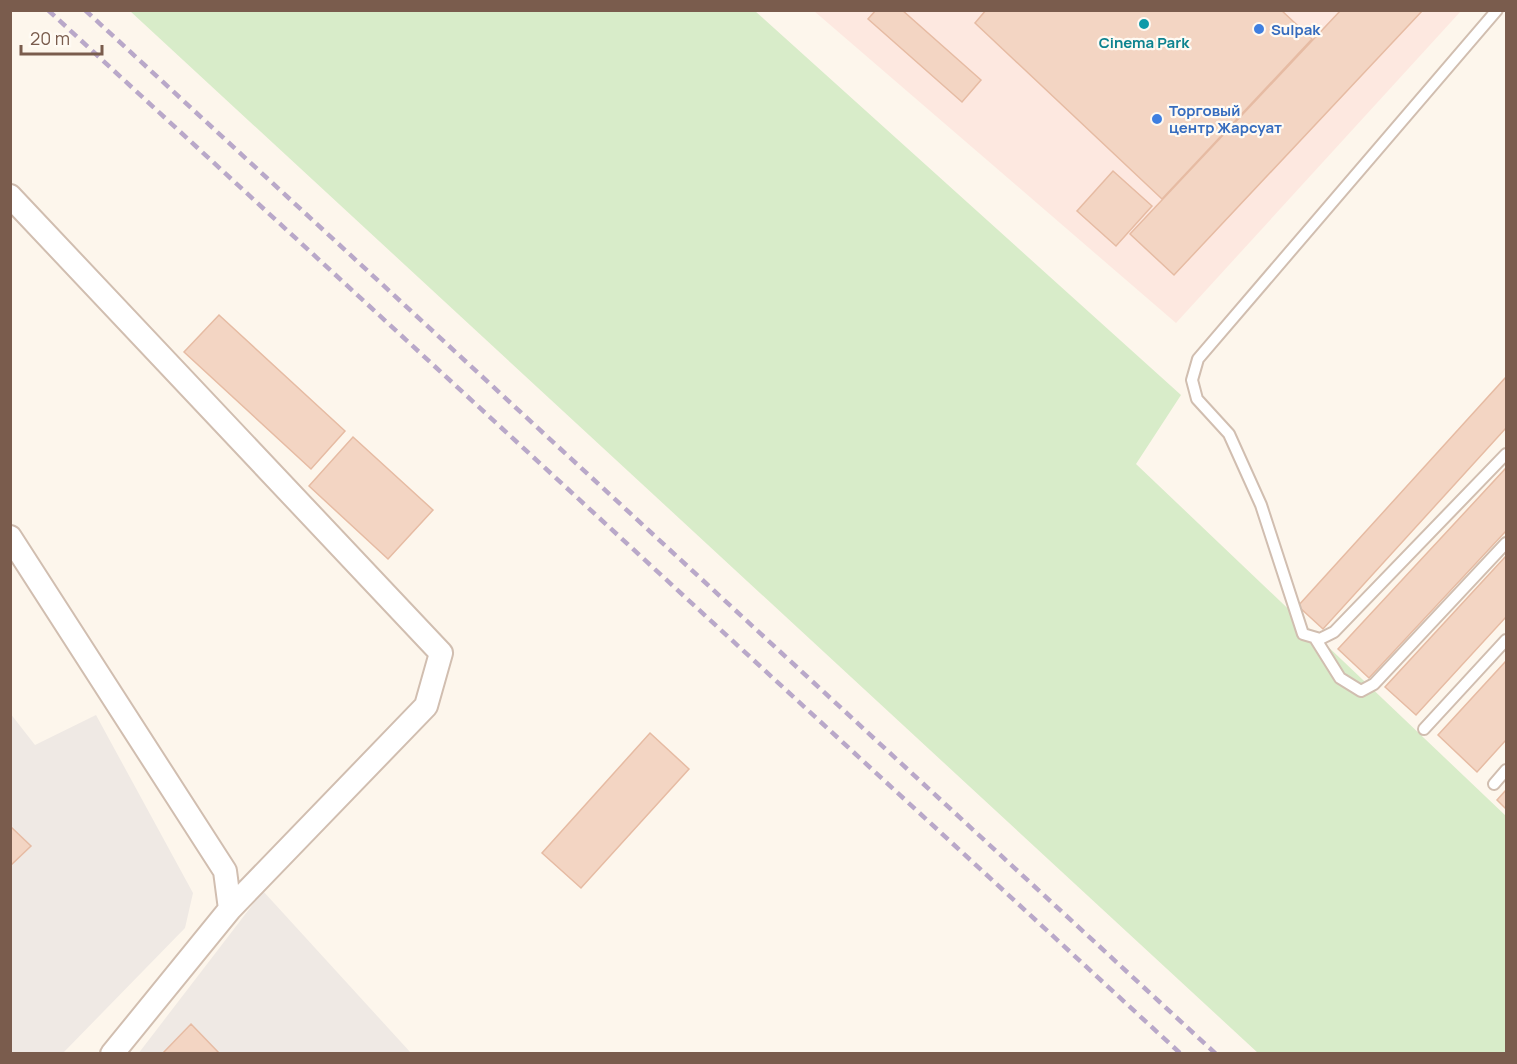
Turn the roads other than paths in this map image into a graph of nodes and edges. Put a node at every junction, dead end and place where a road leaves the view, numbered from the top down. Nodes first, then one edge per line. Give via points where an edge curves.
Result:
1 (1497, 10) edge
2 (10, 196) edge
3 (1506, 453) edge
4 (10, 537) edge
5 (1506, 543) edge
6 (1315, 638) junction
7 (1506, 640) edge
8 (1424, 729) dead end
9 (1506, 770) edge
10 (1494, 784) dead end
11 (230, 909) junction
12 (112, 1053) edge

1 - 6 lane via 1198,359 1192,380 1197,399 1229,434 1261,505 1303,634
2 - 11 street via 441,653 426,706
3 - 6 lane via 1334,632
4 - 11 street via 225,871
5 - 6 lane via 1374,684 1361,691 1340,678
7 - 8 lane
9 - 10 lane
11 - 12 street

